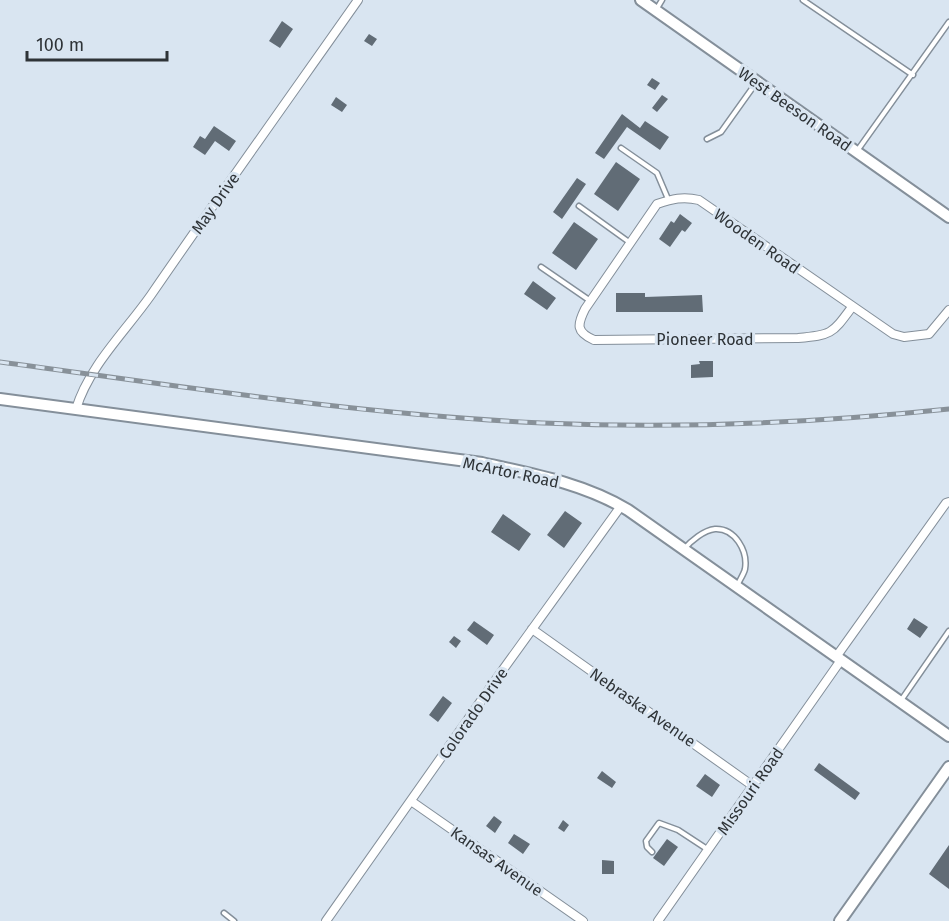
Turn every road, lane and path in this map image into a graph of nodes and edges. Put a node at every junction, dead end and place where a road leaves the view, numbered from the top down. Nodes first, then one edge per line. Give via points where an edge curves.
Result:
1 (358, 0) edge
2 (641, 0) edge
3 (662, 0) edge
4 (803, 0) edge
5 (655, 10) junction
6 (949, 22) edge
7 (912, 75) junction
8 (756, 82) junction
9 (706, 139) dead end
10 (621, 148) dead end
11 (856, 152) junction
12 (669, 200) junction
13 (579, 206) dead end
14 (949, 217) edge
15 (630, 242) junction
16 (541, 267) dead end
17 (590, 301) junction
18 (852, 307) junction
19 (949, 310) edge
20 (0, 399) edge
21 (76, 409) junction
22 (949, 502) edge
23 (621, 506) junction
24 (684, 549) junction
25 (736, 586) junction
26 (532, 629) junction
27 (949, 631) edge
28 (839, 659) junction
29 (900, 702) junction
30 (949, 736) edge
31 (949, 767) edge
32 (753, 786) junction
33 (411, 801) junction
34 (708, 850) junction
35 (652, 852) dead end
36 (224, 914) dead end
37 (234, 921) edge
38 (326, 921) edge
39 (583, 921) edge
40 (658, 921) edge
41 (840, 921) edge

1 - 21 street, May Drive via 92,374
2 - 5 main road, West Beeson Road
3 - 5 lane
4 - 7 lane
5 - 8 main road, West Beeson Road
6 - 7 lane
7 - 11 lane
8 - 9 lane via 721,132
8 - 11 main road, West Beeson Road
10 - 12 lane via 657,173
11 - 14 main road, West Beeson Road
12 - 15 street via 657,204
12 - 18 street, Wooden Road via 699,200
13 - 15 lane
15 - 17 street
16 - 17 lane
17 - 18 street, Pioneer Road via 579,330 594,340 825,336 835,330
18 - 19 street, Wooden Road via 904,337 929,334
20 - 21 main road, McArtor Road
21 - 23 main road, McArtor Road via 482,463 587,490
22 - 28 street, Missouri Road
23 - 24 main road, McArtor Road
23 - 26 street, Colorado Drive
24 - 25 main road, McArtor Road
24 - 25 lane via 692,540 714,529 729,532 744,555 745,570
25 - 28 main road, McArtor Road
26 - 32 street, Nebraska Avenue
26 - 33 street, Colorado Drive
27 - 29 lane
28 - 29 main road, McArtor Road
28 - 32 street, Missouri Road
29 - 30 main road, McArtor Road
31 - 41 main road
32 - 34 street, Missouri Road
33 - 38 street, Colorado Drive
33 - 39 street, Kansas Avenue
34 - 35 lane via 678,830 659,823 646,841
34 - 40 street, Missouri Road
36 - 37 lane

